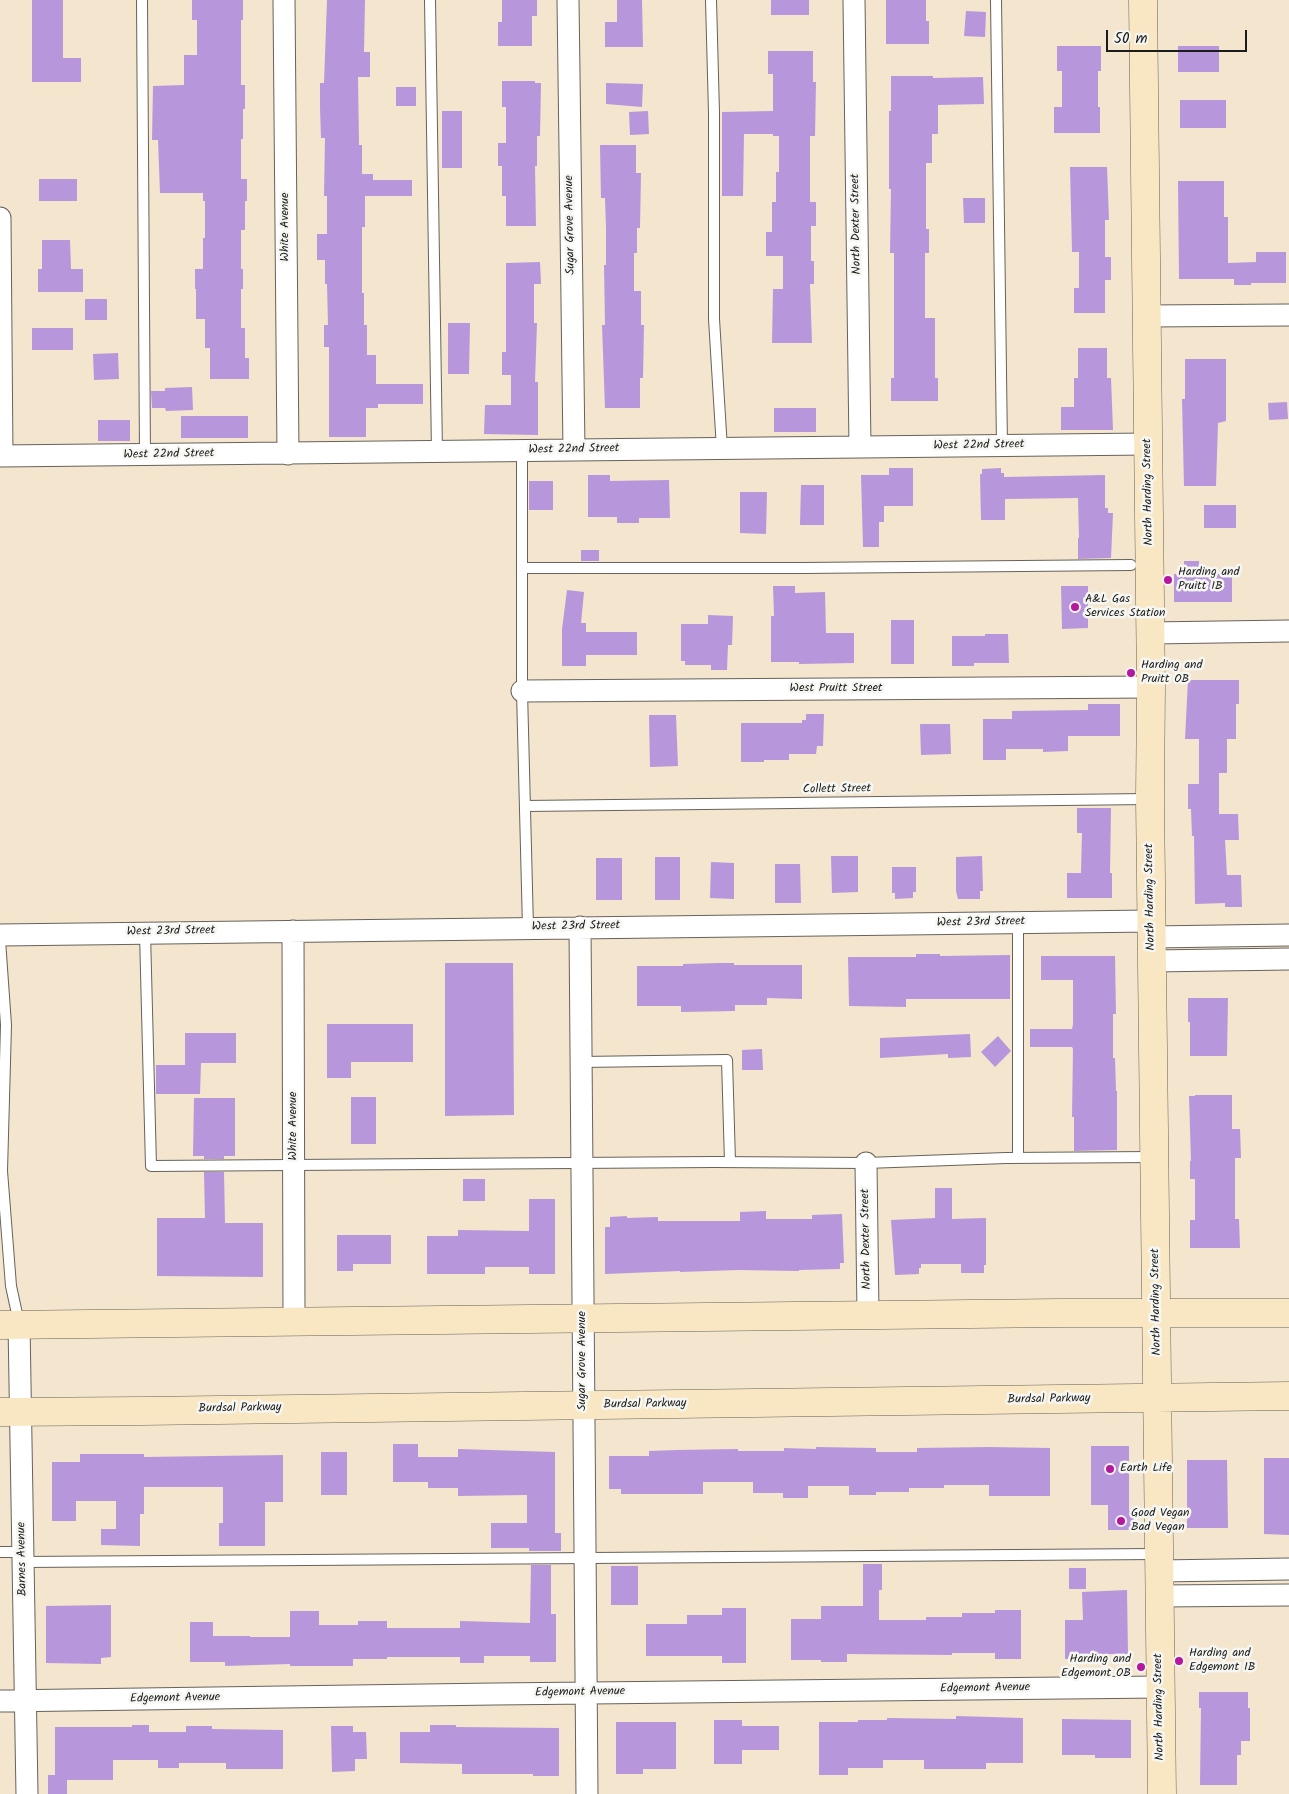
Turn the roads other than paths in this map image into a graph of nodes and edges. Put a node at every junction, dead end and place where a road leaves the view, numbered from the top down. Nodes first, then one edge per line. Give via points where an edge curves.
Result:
1 (142, 0) edge
2 (284, 0) edge
3 (430, 0) edge
4 (568, 0) edge
5 (711, 0) edge
6 (854, 0) edge
7 (996, 0) edge
8 (1142, 0) edge
9 (1156, 0) edge
10 (0, 218) edge
11 (1289, 315) edge
12 (1147, 316) junction
13 (1148, 444) junction
14 (1002, 446) junction
15 (860, 447) junction
16 (722, 449) junction
17 (574, 450) junction
18 (522, 451) junction
19 (437, 452) junction
20 (288, 454) junction
21 (145, 455) junction
22 (1, 456) edge
23 (1131, 565) dead end
24 (522, 568) junction
25 (1289, 631) edge
26 (1150, 633) junction
27 (1151, 687) junction
28 (522, 691) junction
29 (1150, 799) junction
30 (525, 806) junction
31 (1018, 922) junction
32 (580, 927) junction
33 (528, 928) junction
34 (293, 931) junction
35 (145, 933) junction
36 (0, 935) edge
37 (1289, 935) edge
38 (1152, 939) junction
39 (0, 940) edge
40 (1289, 959) edge
41 (581, 1062) junction
42 (1155, 1157) junction
43 (1018, 1158) junction
44 (730, 1162) junction
45 (582, 1163) junction
46 (866, 1163) junction
47 (294, 1165) junction
48 (1, 1171) edge
49 (1156, 1313) junction
50 (1289, 1313) edge
51 (868, 1315) junction
52 (583, 1318) junction
53 (294, 1321) junction
54 (10, 1324) edge
55 (1289, 1396) edge
56 (1158, 1398) junction
57 (584, 1405) junction
58 (10, 1412) edge
59 (0, 1552) edge
60 (23, 1557) junction
61 (585, 1560) junction
62 (1289, 1569) edge
63 (1159, 1574) junction
64 (1289, 1594) edge
65 (1160, 1687) junction
66 (586, 1693) junction
67 (0, 1701) edge
68 (26, 1701) junction
69 (27, 1794) edge
70 (587, 1794) edge
71 (1162, 1794) edge

1 - 21 lane
2 - 20 street, White Avenue
3 - 19 lane
4 - 17 street, Sugar Grove Avenue
5 - 16 lane via 714,319
6 - 15 street, North Dexter Street
7 - 14 lane
8 - 9 street
8 - 12 street, North Harding Street
10 - 22 street
11 - 12 street
12 - 13 street, North Harding Street
13 - 14 street, West 22nd Street
13 - 26 street, North Harding Street
14 - 15 street, West 22nd Street
15 - 16 street, West 22nd Street
16 - 17 street, West 22nd Street
17 - 18 street, West 22nd Street
18 - 19 street, West 22nd Street
18 - 24 lane
19 - 20 street, West 22nd Street
20 - 21 street, West 22nd Street
21 - 22 street, West 22nd Street
23 - 24 lane
24 - 28 lane
25 - 26 street
26 - 27 street, North Harding Street
27 - 28 street, West Pruitt Street
27 - 29 street, North Harding Street
28 - 30 lane
29 - 30 lane, Collett Street
29 - 38 street, North Harding Street
30 - 33 lane
31 - 32 street, West 23rd Street
31 - 38 street, West 23rd Street
31 - 43 lane
32 - 33 street, West 23rd Street
32 - 41 street, Sugar Grove Avenue
33 - 34 street, West 23rd Street
34 - 35 street, West 23rd Street
34 - 47 street, White Avenue
35 - 36 street, West 23rd Street
35 - 47 lane via 151,1166
37 - 38 street, West 23rd Street
38 - 40 street, West 23rd Street
38 - 42 street, North Harding Street
39 - 48 lane via 6,1025
41 - 44 lane via 727,1060
41 - 45 street, Sugar Grove Avenue
42 - 43 lane
42 - 49 street, North Harding Street
43 - 46 lane
44 - 45 lane
44 - 46 lane
45 - 47 lane
45 - 52 street, Sugar Grove Avenue
46 - 51 street, North Dexter Street
47 - 53 street, White Avenue
48 - 54 lane via 12,1286
49 - 50 street
49 - 51 street
49 - 56 street, North Harding Street
51 - 52 street
52 - 53 street
52 - 57 street, Sugar Grove Avenue
53 - 54 street
54 - 58 street, Barnes Avenue
55 - 56 street, Burdsal Parkway
56 - 57 street, Burdsal Parkway
56 - 63 street, North Harding Street
57 - 58 street, Burdsal Parkway
57 - 61 street, Sugar Grove Avenue
58 - 60 street, Barnes Avenue
59 - 60 lane
60 - 61 lane
60 - 68 street, Barnes Avenue
61 - 63 lane
61 - 66 street, Sugar Grove Avenue
62 - 63 street
63 - 64 street
63 - 65 street, North Harding Street
65 - 66 street, Edgemont Avenue
65 - 71 street, North Harding Street
66 - 68 street, Edgemont Avenue
66 - 70 street, Sugar Grove Avenue
67 - 68 street, Edgemont Avenue
68 - 69 street, Barnes Avenue

